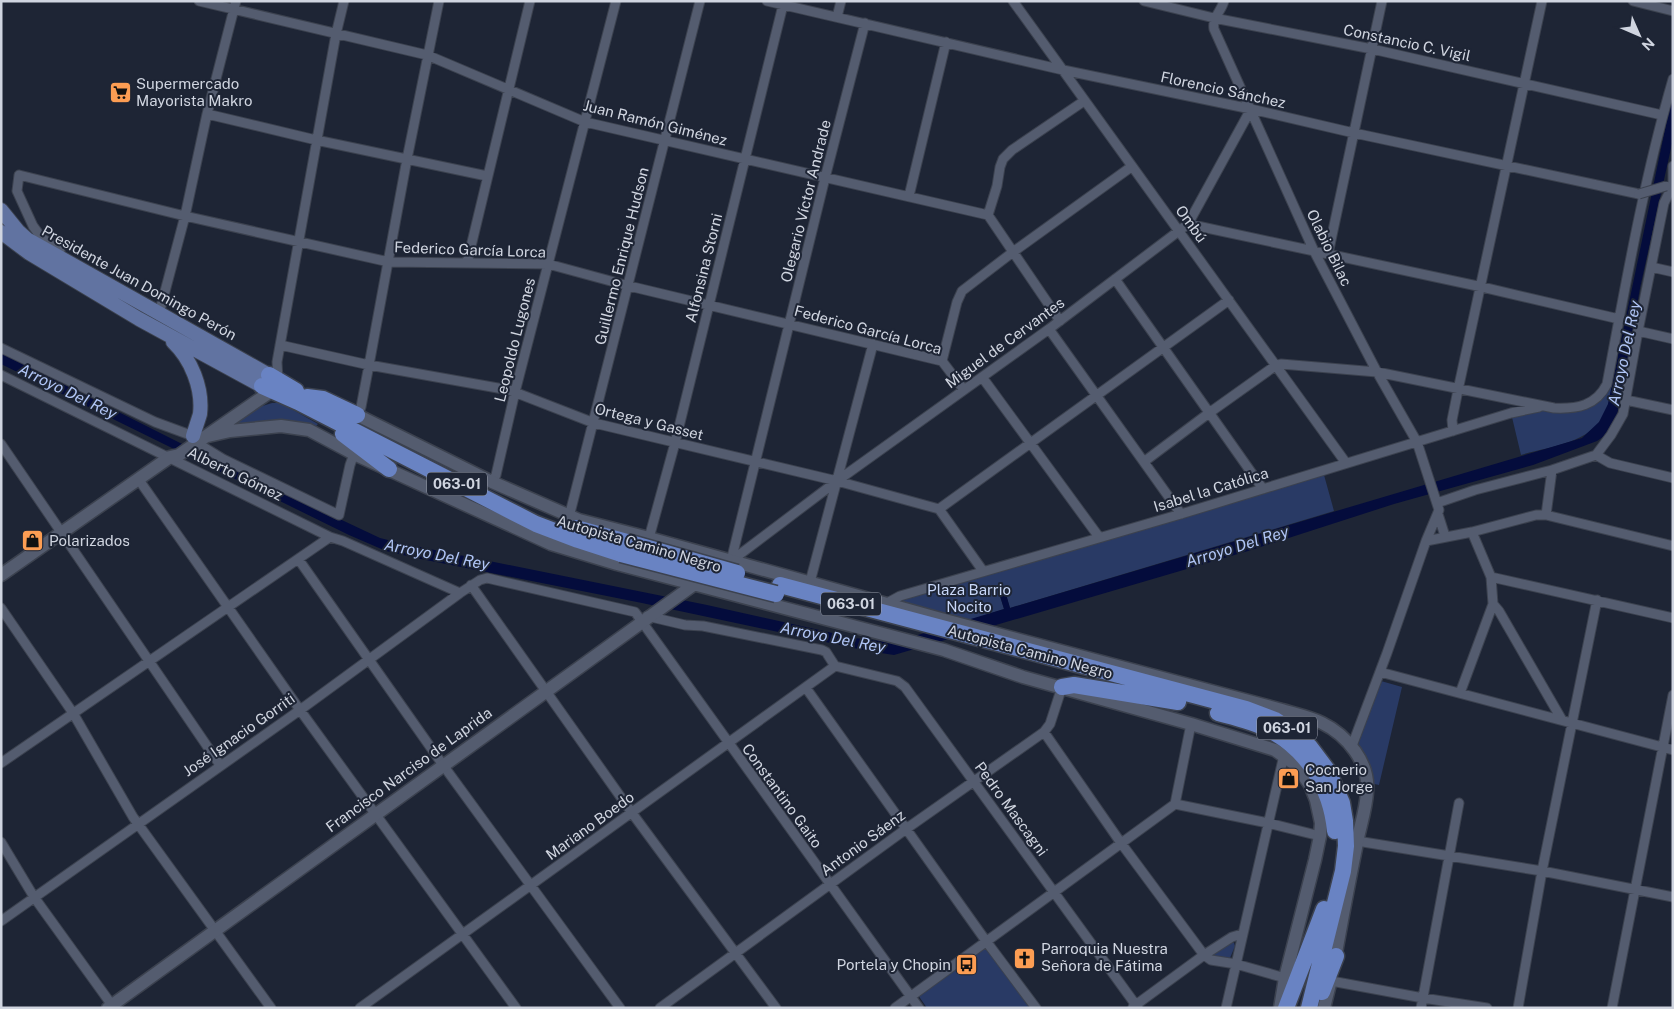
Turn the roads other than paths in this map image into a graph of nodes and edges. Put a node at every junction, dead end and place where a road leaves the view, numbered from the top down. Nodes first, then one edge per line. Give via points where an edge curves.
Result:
1 (199, 1) edge
2 (344, 1) edge
3 (439, 1) edge
4 (530, 1) edge
5 (616, 1) edge
6 (700, 1) edge
7 (767, 1) edge
8 (841, 1) edge
9 (1013, 1) edge
10 (1144, 1) edge
11 (1224, 1) edge
12 (1382, 1) edge
13 (1542, 1) edge
14 (1633, 1) edge
15 (235, 5) edge
16 (783, 5) junction
17 (1673, 11) edge
18 (837, 17) junction
19 (1214, 18) junction
20 (866, 23) junction
21 (336, 34) junction
22 (946, 42) junction
23 (1372, 49) junction
24 (427, 55) junction
25 (1063, 70) junction
26 (1673, 79) edge
27 (1524, 82) junction
28 (509, 90) junction
29 (1084, 101) junction
30 (1251, 109) junction
31 (207, 114) junction
32 (1662, 115) junction
33 (585, 122) junction
34 (1354, 133) junction
35 (316, 140) junction
36 (664, 141) junction
37 (407, 159) junction
38 (746, 160) junction
39 (1673, 166) edge
40 (1131, 167) junction
41 (1506, 167) junction
42 (488, 176) junction
43 (825, 178) junction
44 (1671, 185) edge
45 (909, 196) junction
46 (1, 210) edge
47 (988, 215) junction
48 (185, 216) junction
49 (1188, 224) junction
50 (1179, 231) junction
51 (1, 232) edge
52 (297, 242) junction
53 (1314, 251) junction
54 (1012, 252) junction
55 (1328, 254) junction
56 (389, 262) junction
57 (467, 263) junction
58 (548, 264) junction
59 (1651, 267) junction
60 (1673, 272) edge
61 (92, 276) junction
62 (1115, 279) junction
63 (629, 286) junction
64 (1482, 287) junction
65 (1228, 300) junction
66 (709, 305) junction
67 (159, 314) junction
68 (1620, 319) junction
69 (1060, 321) junction
70 (790, 324) junction
71 (1049, 330) junction
72 (1638, 331) junction
73 (165, 334) junction
74 (1673, 340) edge
75 (873, 344) junction
76 (280, 345) junction
77 (1163, 347) junction
78 (1, 348) edge
79 (942, 361) junction
80 (369, 365) junction
81 (1275, 366) junction
82 (1377, 372) junction
83 (982, 377) junction
84 (4, 379) edge
85 (272, 379) junction
86 (964, 390) junction
87 (1458, 390) junction
88 (515, 392) junction
89 (1095, 395) junction
90 (302, 399) junction
91 (1626, 400) junction
92 (1544, 406) junction
93 (1673, 410) edge
94 (1209, 413) junction
95 (357, 415) junction
96 (594, 424) junction
97 (1452, 431) junction
98 (195, 440) junction
99 (1417, 442) junction
100 (675, 443) junction
101 (1030, 443) junction
102 (1, 444) edge
103 (354, 454) junction
104 (173, 455) junction
105 (1596, 455) junction
106 (1144, 461) junction
107 (755, 463) junction
108 (1346, 464) junction
109 (389, 469) junction
110 (1552, 470) junction
111 (1673, 478) edge
112 (139, 480) junction
113 (837, 481) junction
114 (492, 482) junction
115 (1264, 489) junction
116 (1437, 502) junction
117 (938, 509) junction
118 (1182, 514) junction
119 (1438, 514) junction
120 (1546, 515) junction
121 (569, 517) junction
122 (1472, 532) junction
123 (60, 533) junction
124 (1445, 536) junction
125 (330, 537) junction
126 (1099, 537) junction
127 (649, 538) junction
128 (1426, 541) junction
129 (1673, 546) edge
130 (299, 560) junction
131 (731, 560) junction
132 (983, 571) junction
133 (1, 576) edge
134 (1491, 577) junction
135 (810, 582) junction
136 (695, 583) junction
137 (471, 585) junction
138 (460, 593) junction
139 (1598, 600) junction
140 (887, 604) junction
141 (1493, 604) junction
142 (1, 608) edge
143 (228, 608) junction
144 (634, 612) joint
145 (651, 617) junction
146 (1673, 618) edge
147 (910, 630) junction
148 (995, 643) junction
149 (149, 660) junction
150 (368, 660) junction
151 (835, 666) junction
152 (1380, 672) junction
153 (806, 688) junction
154 (1062, 688) junction
155 (546, 692) junction
156 (1460, 693) junction
157 (1673, 696) edge
158 (1178, 702) junction
159 (300, 710) junction
160 (73, 714) junction
161 (1562, 720) junction
162 (1191, 724) junction
163 (1572, 724) junction
164 (1044, 732) junction
165 (728, 744) junction
166 (1352, 746) junction
167 (1663, 748) junction
168 (1673, 750) edge
169 (1284, 755) junction
170 (1, 763) edge
171 (220, 765) junction
172 (443, 766) junction
173 (974, 781) junction
174 (1460, 803) dead end
175 (1175, 804) junction
176 (632, 813) junction
177 (376, 815) junction
178 (1268, 823) junction
179 (138, 824) junction
180 (906, 829) junction
181 (1320, 836) junction
182 (1357, 841) junction
183 (1, 842) edge
184 (1121, 843) junction
185 (1450, 857) junction
186 (1542, 871) junction
187 (829, 884) junction
188 (530, 886) junction
189 (1636, 889) junction
190 (1054, 892) junction
191 (34, 897) junction
192 (1673, 897) edge
193 (1324, 909) junction
194 (1, 920) edge
195 (214, 932) junction
196 (462, 934) junction
197 (1242, 934) junction
198 (986, 941) junction
199 (736, 953) junction
200 (1204, 955) junction
201 (1336, 956) junction
202 (1236, 964) junction
203 (1285, 978) junction
204 (1331, 981) junction
205 (910, 996) junction
206 (1423, 998) junction
207 (112, 1007) edge
208 (1135, 1007) edge
209 (271, 1008) edge
210 (360, 1008) edge
211 (516, 1008) edge
212 (620, 1008) edge
213 (660, 1008) edge
214 (776, 1008) edge
215 (895, 1008) edge
216 (919, 1008) edge
217 (1036, 1008) edge
218 (1226, 1008) edge
219 (1280, 1008) edge
220 (1286, 1008) edge
221 (1300, 1008) edge
222 (1309, 1008) edge
223 (1316, 1008) edge
224 (1324, 1008) edge
225 (1421, 1008) edge
226 (1487, 1008) edge
227 (1518, 1008) edge
228 (1612, 1008) edge

1 - 15 street, Juan Ramón Giménez
2 - 21 street
3 - 24 street
4 - 28 street
5 - 33 street, Leopoldo Lugones
6 - 36 street, Guillermo Enrique Hudson
7 - 16 street, Florencio Sánchez
8 - 18 street
9 - 25 street, Ombú
10 - 19 street, Constancio C. Vigil
11 - 19 street
12 - 23 street
13 - 27 street
14 - 17 street
15 - 21 street, Juan Ramón Giménez
15 - 31 street
16 - 18 street, Florencio Sánchez
16 - 38 street, Alfonsina Storni
18 - 20 street, Florencio Sánchez
19 - 23 street, Constancio C. Vigil
19 - 30 street, Olabio Bilac via 1214,29
20 - 22 street, Florencio Sánchez
20 - 43 street, Olegario Víctor Andrade
21 - 24 street, Juan Ramón Giménez
21 - 35 street
22 - 25 street, Florencio Sánchez
22 - 45 street
23 - 27 street, Constancio C. Vigil
23 - 34 street
24 - 28 street, Juan Ramón Giménez
24 - 37 street
25 - 29 street, Ombú
25 - 30 street, Florencio Sánchez
26 - 32 street
27 - 32 street, Constancio C. Vigil
27 - 41 street
28 - 33 street, Juan Ramón Giménez
28 - 42 street
29 - 40 street, Ombú
29 - 47 street via 1003,159
30 - 34 street, Florencio Sánchez
30 - 49 street, Miguel de Cervantes
30 - 53 street, Olabio Bilac
31 - 35 street
31 - 48 street
32 - 68 street via 1641,204
33 - 36 street, Juan Ramón Giménez
33 - 58 street, Leopoldo Lugones
34 - 41 street, Florencio Sánchez
34 - 55 street
35 - 37 street
35 - 52 street
36 - 38 street, Juan Ramón Giménez
36 - 63 street, Guillermo Enrique Hudson
37 - 42 street
37 - 56 street
38 - 43 street, Juan Ramón Giménez
38 - 66 street, Alfonsina Storni
39 - 44 street
40 - 50 street, Ombú
40 - 54 street
41 - 44 street, Florencio Sánchez, bridge via 1639,194
41 - 64 street
42 - 57 street
43 - 45 street, Juan Ramón Giménez
43 - 70 street, Olegario Víctor Andrade
44 - 59 street via 1664,203
45 - 47 street, Juan Ramón Giménez
46 - 61 main road, Presidente Juan Domingo Perón / 063-01 via 27,239
47 - 54 street
48 - 52 street, Federico García Lorca
48 - 61 street, Federico García Lorca via 19,175 17,191 37,232
48 - 67 street
49 - 50 street, Miguel de Cervantes
49 - 53 street
50 - 62 street, Miguel de Cervantes
50 - 65 street, Ombú
51 - 73 main road, Presidente Juan Domingo Perón / 063-01 via 29,253
52 - 56 street, Federico García Lorca
52 - 76 street
53 - 55 street
53 - 82 street, Olabio Bilac
54 - 69 street
54 - 79 street via 959,296
55 - 64 street
56 - 57 street, Federico García Lorca
56 - 80 street
57 - 58 street, Federico García Lorca
58 - 63 street, Federico García Lorca
58 - 88 street, Leopoldo Lugones
59 - 60 street
59 - 72 street
61 - 67 main road, Presidente Juan Domingo Perón / 063-01
62 - 69 street, Miguel de Cervantes
62 - 77 street
63 - 66 street, Federico García Lorca
63 - 96 street, Guillermo Enrique Hudson
64 - 68 street
64 - 87 street
65 - 77 street
65 - 81 street, Ombú
66 - 70 street, Federico García Lorca
66 - 100 street, Alfonsina Storni
67 - 85 main road, Presidente Juan Domingo Perón / 063-01
68 - 92 street via 1607,384 1600,395 1580,407
69 - 71 street, Miguel de Cervantes
70 - 75 street, Federico García Lorca
70 - 107 street, Olegario Víctor Andrade
71 - 83 street, Miguel de Cervantes
71 - 89 street
72 - 74 street
72 - 91 street
73 - 85 main road, Presidente Juan Domingo Perón / 063-01
73 - 98 main road via 185,356 197,382 200,414
75 - 79 street, Federico García Lorca
75 - 113 street
76 - 80 street, Ortega y Gasset
76 - 85 street
77 - 89 street
77 - 94 street
78 - 98 street
79 - 86 street, Federico García Lorca
80 - 88 street, Ortega y Gasset
80 - 95 street
81 - 82 street via 1285,364
81 - 94 street
81 - 108 street, Ombú
82 - 87 street
82 - 99 street, Olabio Bilac
83 - 86 street, Miguel de Cervantes
83 - 101 street
84 - 104 street, Alberto Gómez
85 - 90 highway, Autopista Camino Negro / 063-01
85 - 98 street
86 - 113 street, Miguel de Cervantes
87 - 92 street
87 - 97 street
88 - 96 street, Ortega y Gasset
88 - 114 street, Leopoldo Lugones
89 - 101 street
89 - 106 street
90 - 95 highway via 323,399
90 - 109 highway
90 - 147 highway, Autopista Camino Negro / 063-01, bridge via 536,524 569,537 624,548
91 - 93 street
91 - 105 street via 1617,425
92 - 97 street, Isabel la Católica
94 - 106 street
94 - 115 street
95 - 114 street
96 - 100 street, Ortega y Gasset
96 - 121 street, Guillermo Enrique Hudson
97 - 99 street, Isabel la Católica
98 - 103 street via 230,431 281,426 313,432
98 - 103 street via 223,459 340,515
98 - 104 street
99 - 108 street, Isabel la Católica
99 - 116 street, Olabio Bilac
100 - 107 street, Ortega y Gasset
100 - 127 street, Alfonsina Storni
101 - 117 street
101 - 126 street
102 - 123 street
103 - 109 street
104 - 112 street
104 - 125 street, Alberto Gómez
105 - 110 street
105 - 111 street via 1610,463
106 - 118 street
107 - 113 street, Ortega y Gasset
107 - 131 street, Olegario Víctor Andrade
108 - 115 street, Isabel la Católica
109 - 136 street via 551,544
110 - 116 street
110 - 120 street
112 - 123 street
112 - 143 street
113 - 117 street, Ortega y Gasset
113 - 131 street, Miguel de Cervantes
113 - 135 street
114 - 121 street
115 - 118 street, Isabel la Católica
116 - 119 street, Olabio Bilac
117 - 132 street
118 - 126 street, Isabel la Católica
119 - 124 street, Olabio Bilac
119 - 128 street
120 - 122 street
120 - 129 street
121 - 127 street
122 - 124 street
122 - 134 street
123 - 133 street
123 - 149 street
124 - 128 street
125 - 130 street
125 - 138 street, Alberto Gómez
126 - 132 street, Isabel la Católica
127 - 131 street
128 - 152 street
130 - 143 street
130 - 150 street
131 - 135 street
131 - 136 street, Francisco Narciso de Laprida
132 - 140 street, Isabel la Católica via 900,596
134 - 139 street
134 - 141 street
135 - 140 street
136 - 145 street, Francisco Narciso de Laprida
136 - 147 street
137 - 138 street, José Ignacio Gorriti
137 - 144 street, José Ignacio Gorriti via 480,580 494,579
137 - 155 street
138 - 150 street, José Ignacio Gorriti
139 - 146 street
139 - 163 street
140 - 148 street via 941,619
141 - 156 street
141 - 161 street
142 - 160 street
143 - 149 street
143 - 159 street
144 - 145 street, Constantino Gaito
145 - 151 street via 822,650
145 - 155 street, Francisco Narciso de Laprida
145 - 165 street, Constantino Gaito
147 - 148 highway, Autopista Camino Negro / 063-01
147 - 154 street via 944,650
148 - 158 highway, Autopista Camino Negro / 063-01
148 - 166 street via 1314,719
148 - 222 highway, Autopista Camino Negro / 063-01 via 1246,709 1275,720 1320,758 1342,803 1346,846 1343,871
149 - 160 street
149 - 171 street
150 - 159 street, José Ignacio Gorriti
150 - 172 street
151 - 153 street, Mariano Boedo
151 - 173 street, Pedro Mascagni via 898,681
152 - 156 street
152 - 166 street
153 - 165 street, Mariano Boedo
153 - 180 street
154 - 158 highway via 1074,685
154 - 162 street
154 - 164 street, Antonio Sáenz via 1050,724
155 - 172 street, Francisco Narciso de Laprida
155 - 176 street
156 - 161 street
157 - 167 street
158 - 193 highway, Autopista Camino Negro / 063-01 via 1267,729 1298,751 1313,768 1329,801 1335,830 1332,876
159 - 171 street, José Ignacio Gorriti
159 - 177 street
160 - 170 street
160 - 179 street
161 - 163 street
162 - 169 street
162 - 175 street
163 - 167 street
163 - 186 street
164 - 173 street, Antonio Sáenz
164 - 184 street
165 - 176 street, Mariano Boedo
165 - 187 street, Constantino Gaito
166 - 182 street via 1368,782
167 - 168 street
167 - 189 street
169 - 178 street
169 - 181 street via 1296,765 1310,785 1320,813
171 - 179 street, José Ignacio Gorriti
172 - 177 street, Francisco Narciso de Laprida
172 - 188 street
173 - 180 street, Antonio Sáenz
173 - 190 street, Pedro Mascagni
174 - 185 street
175 - 178 street
175 - 184 street
176 - 188 street, Mariano Boedo
176 - 199 street
177 - 195 street, Francisco Narciso de Laprida
177 - 196 street
178 - 181 street
178 - 197 street
179 - 191 street, José Ignacio Gorriti
179 - 195 street
180 - 187 street, Antonio Sáenz
180 - 198 street
181 - 203 street
182 - 185 street
182 - 201 street
183 - 191 street
184 - 190 street
184 - 200 street
185 - 186 street
185 - 206 street
186 - 189 street
186 - 227 street
187 - 199 street, Antonio Sáenz
187 - 205 street, Constantino Gaito
188 - 196 street, Mariano Boedo
188 - 212 street
189 - 192 street
189 - 228 street
190 - 198 street
190 - 208 street, Pedro Mascagni
191 - 194 street, José Ignacio Gorriti
191 - 207 street
193 - 220 highway
193 - 221 highway, Autopista Camino Negro / 063-01
195 - 207 street, Francisco Narciso de Laprida
195 - 209 street
196 - 210 street, Mariano Boedo
196 - 211 street
197 - 200 street
197 - 202 street
198 - 205 street
198 - 217 street
199 - 213 street, Antonio Sáenz
199 - 214 street
200 - 202 street via 1210,960
200 - 208 street
201 - 204 street
201 - 223 highway
202 - 203 street
202 - 218 street
203 - 219 street
204 - 206 street
204 - 224 street
205 - 215 street
205 - 216 street, Constantino Gaito
206 - 225 street
206 - 226 street

